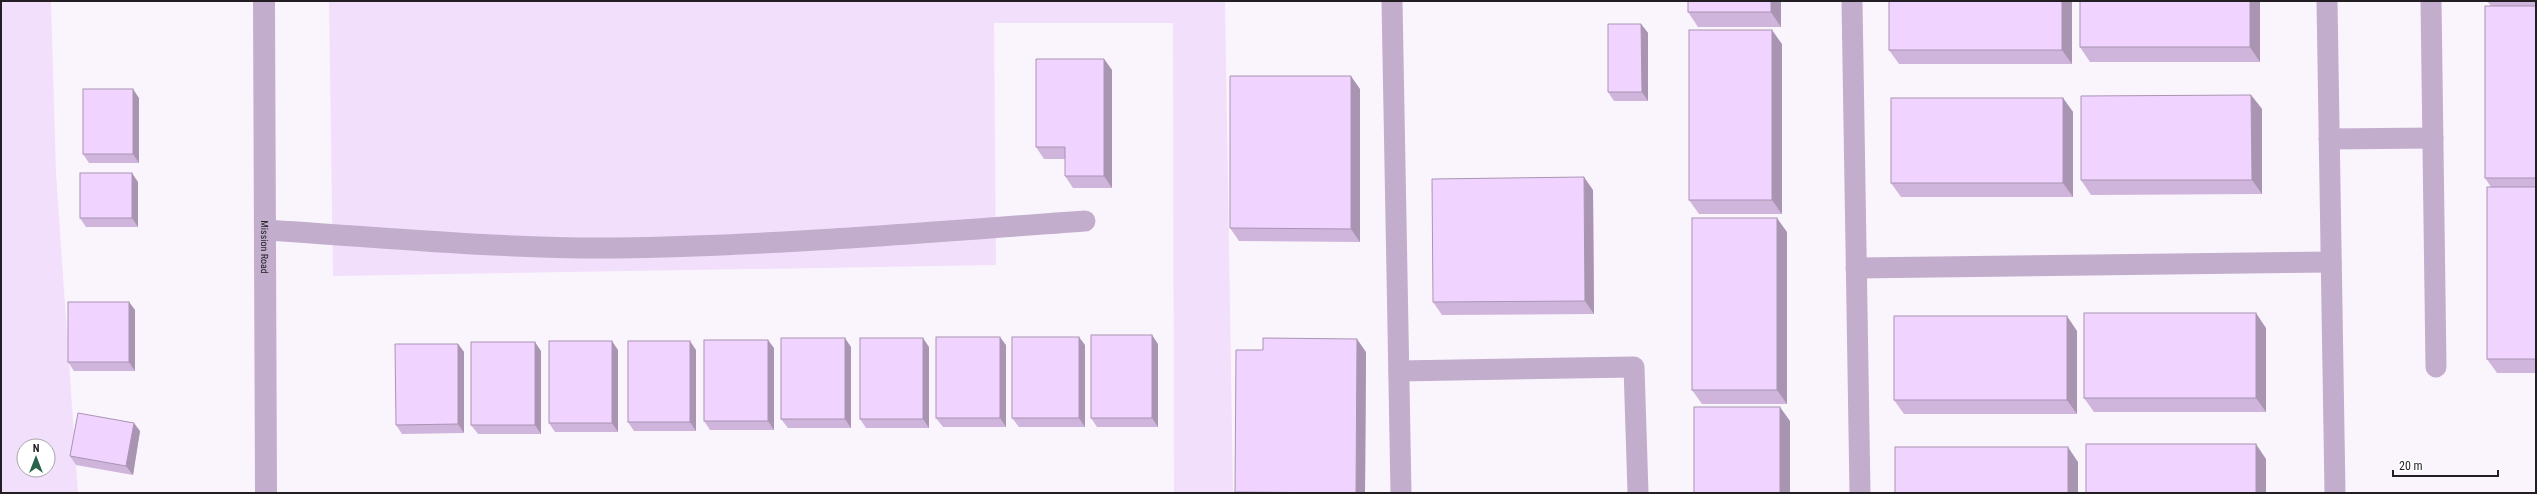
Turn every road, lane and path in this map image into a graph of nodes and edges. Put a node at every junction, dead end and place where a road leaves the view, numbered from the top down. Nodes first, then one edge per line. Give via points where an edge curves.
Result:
1 (264, 1) edge
2 (1392, 1) edge
3 (1852, 1) edge
4 (2327, 1) edge
5 (2431, 1) edge
6 (2433, 138) junction
7 (2329, 139) junction
8 (1085, 221) dead end
9 (265, 230) junction
10 (2331, 262) junction
11 (1856, 268) junction
12 (2436, 367) dead end
13 (1399, 371) junction
14 (266, 493) edge
15 (1401, 493) edge
16 (1638, 493) edge
17 (1860, 493) edge
18 (2335, 493) edge

1 - 9 street, Mission Road
2 - 13 lane
3 - 11 lane
4 - 7 lane
5 - 6 lane
6 - 7 lane
6 - 12 lane
7 - 10 lane
8 - 9 lane via 856,237 615,248 525,246
9 - 14 street, Mission Road
10 - 11 lane
10 - 18 lane
11 - 17 lane
13 - 15 lane
13 - 16 lane via 1634,367

